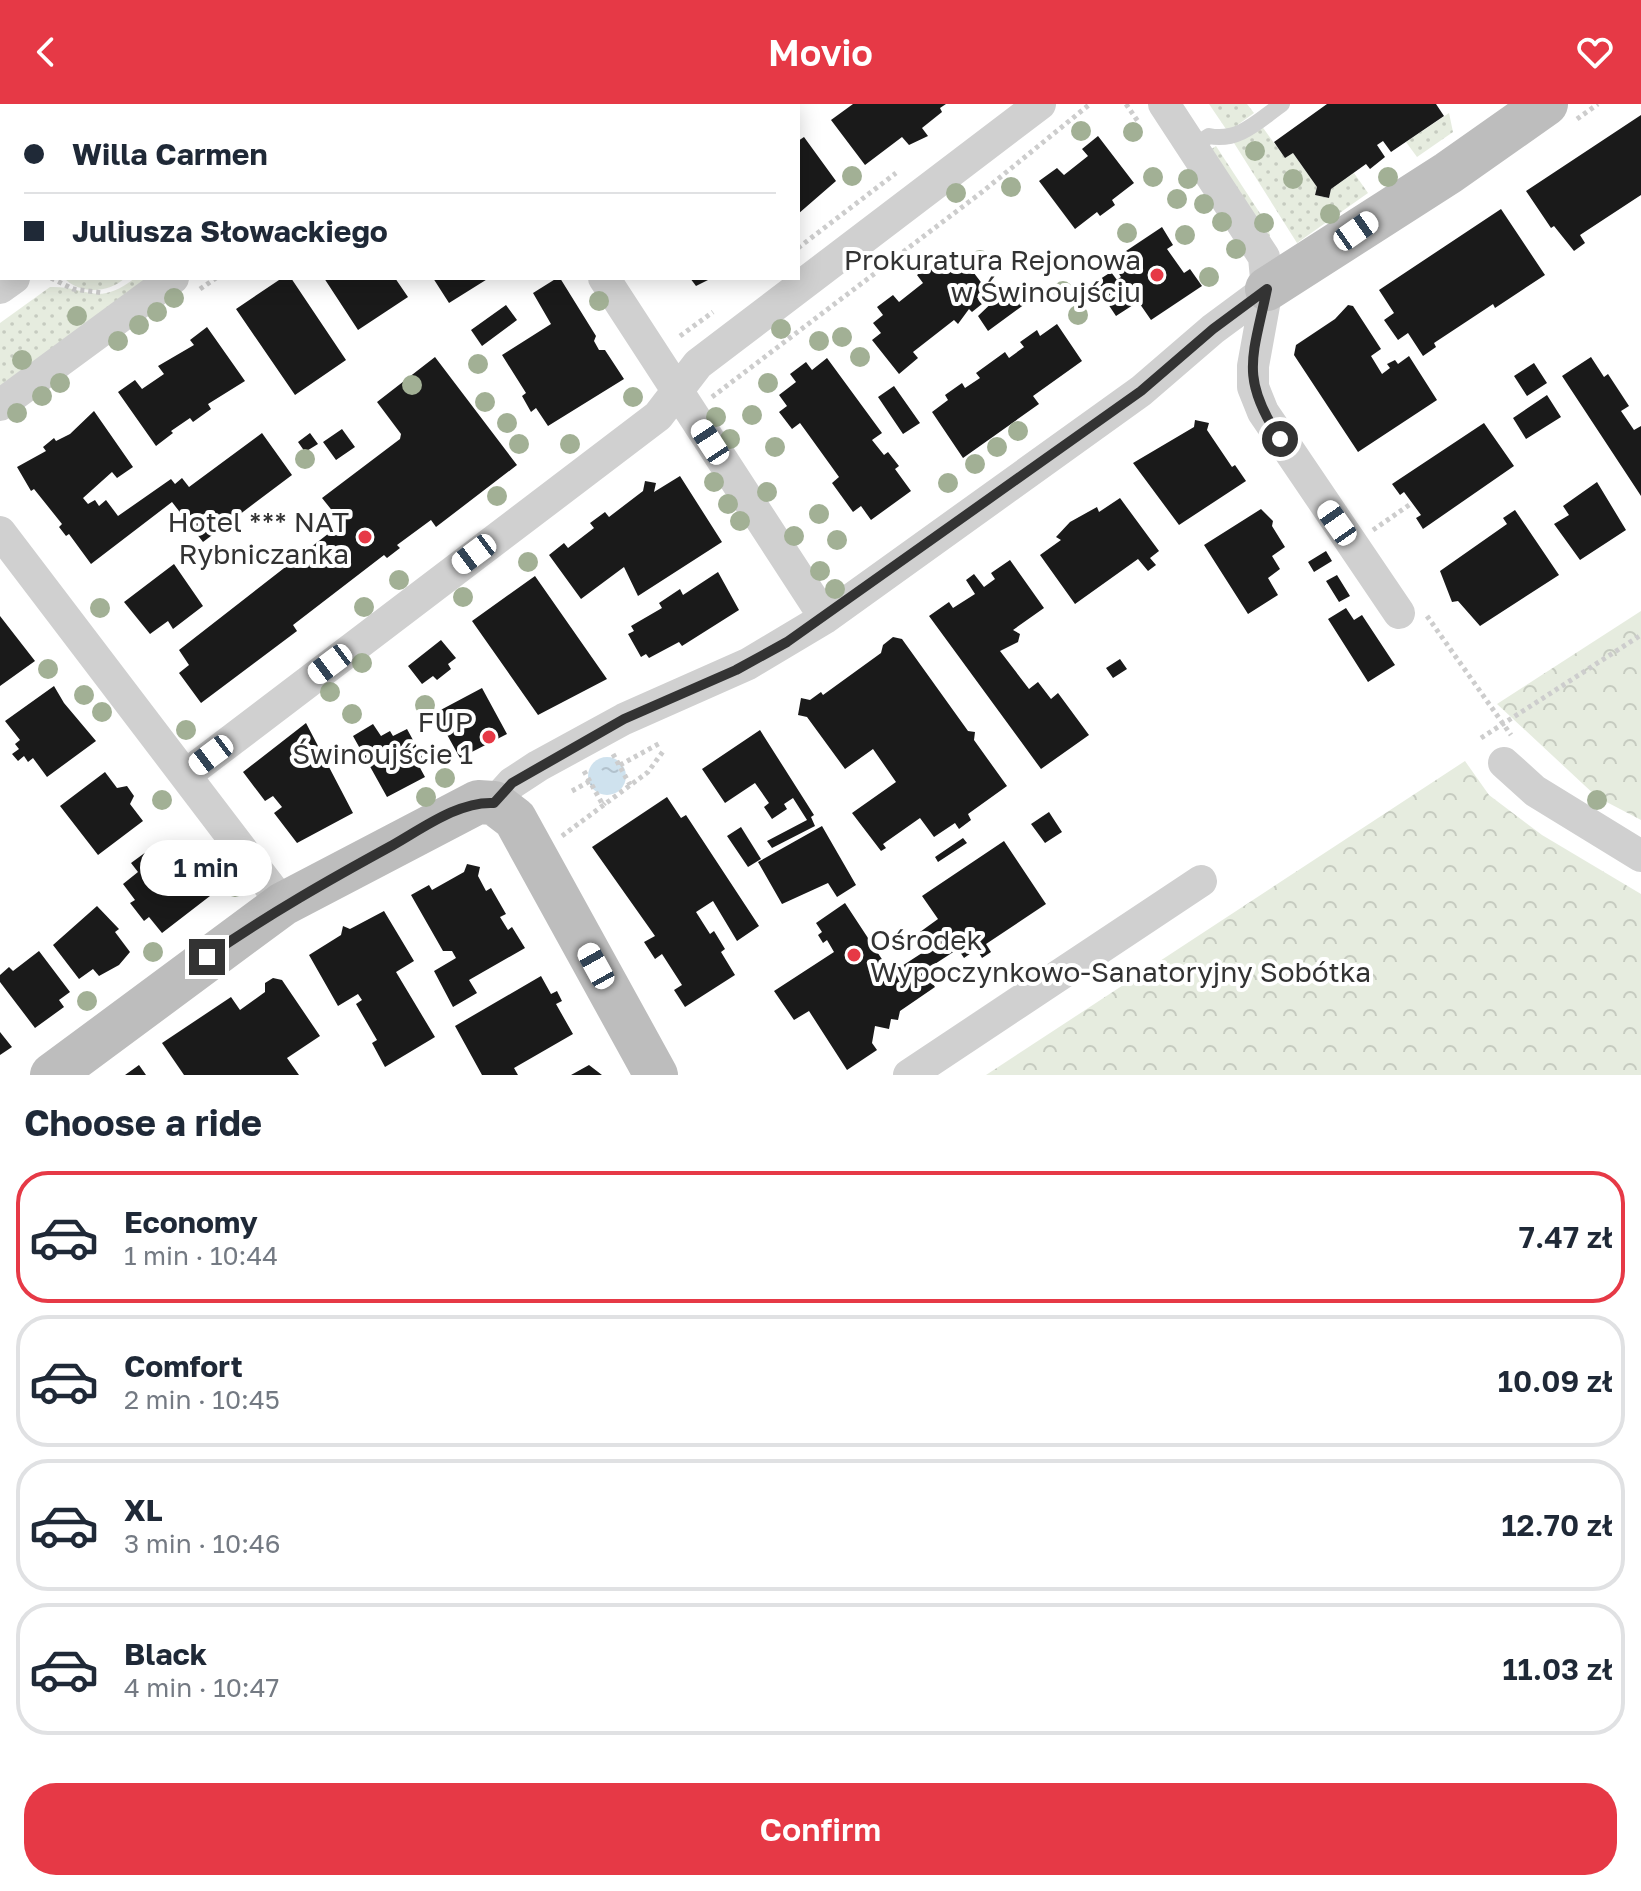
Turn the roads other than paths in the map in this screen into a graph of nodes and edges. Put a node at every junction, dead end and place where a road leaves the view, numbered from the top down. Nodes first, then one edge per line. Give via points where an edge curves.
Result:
1 (1040, 104) edge
2 (1164, 104) edge
3 (1282, 104) edge
4 (1546, 104) edge
5 (1192, 147) junction
6 (170, 280) edge
7 (605, 280) edge
8 (1267, 289) junction
9 (690, 398) junction
10 (0, 405) edge
11 (0, 532) edge
12 (1399, 613) dead end
13 (825, 618) junction
14 (1504, 763) dead end
15 (187, 774) junction
16 (494, 803) junction
17 (1641, 856) edge
18 (1201, 881) dead end
19 (283, 904) junction
20 (52, 1075) edge
21 (656, 1075) edge
22 (909, 1075) edge

1 - 9 street via 698,364
2 - 5 street
3 - 5 lane via 1242,134 1209,136
4 - 8 street
5 - 8 street via 1264,257
6 - 10 street
7 - 9 street
8 - 12 street via 1253,366 1258,400
8 - 13 street via 1141,391
9 - 13 street
9 - 15 street via 658,416
11 - 15 street
13 - 16 street via 748,664 624,719 538,766
14 - 17 street via 1535,791
15 - 19 street
16 - 19 street via 478,802 459,810
16 - 21 street via 515,819
18 - 22 street
19 - 20 street

